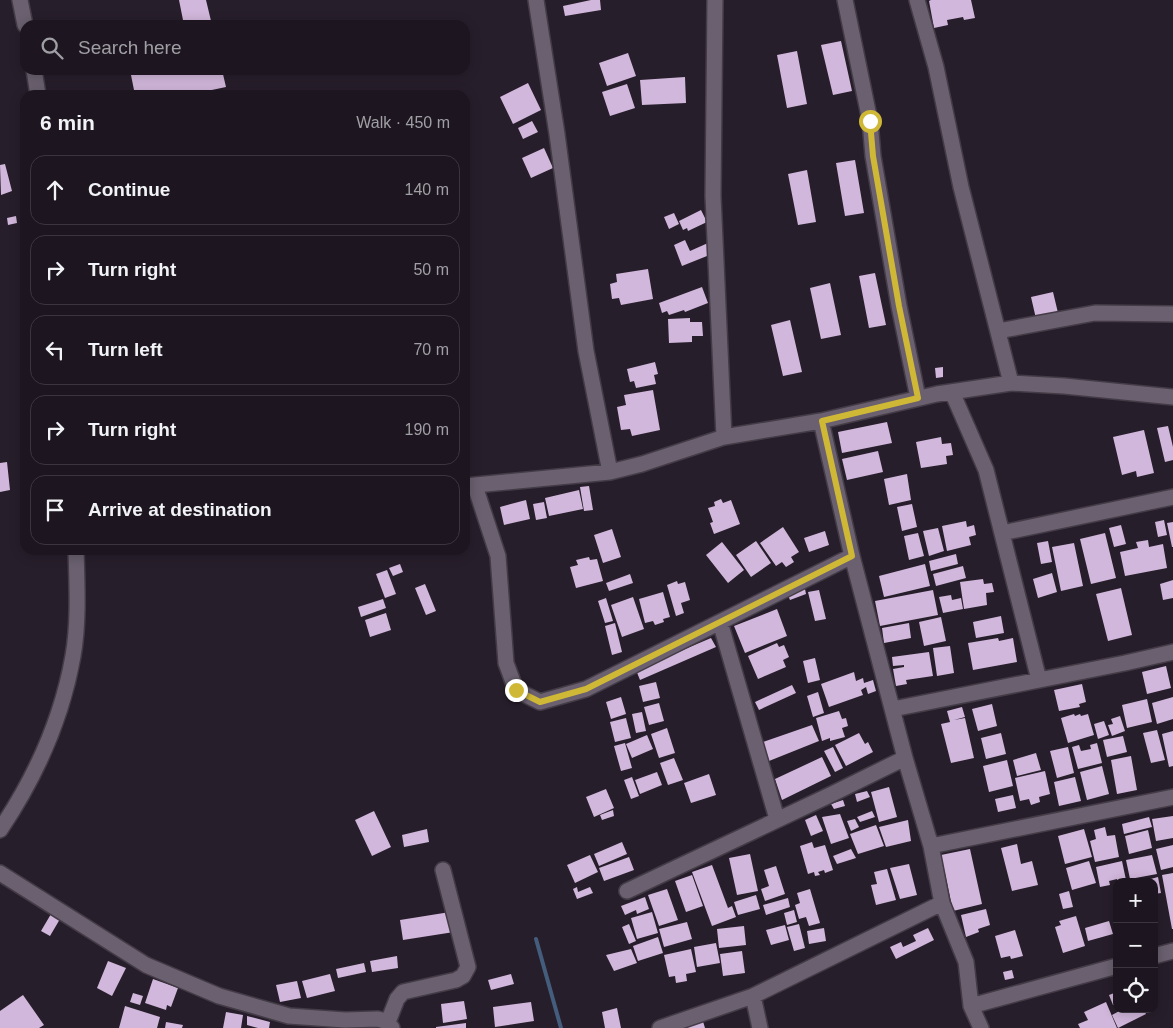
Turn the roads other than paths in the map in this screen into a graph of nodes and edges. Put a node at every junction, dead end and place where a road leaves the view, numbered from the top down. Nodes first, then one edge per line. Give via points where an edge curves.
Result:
1 (20, 0) edge
2 (536, 0) edge
3 (714, 0) edge
4 (845, 0) edge
5 (917, 0) edge
6 (24, 20) edge
7 (35, 75) edge
8 (37, 90) edge
9 (1173, 314) edge
10 (998, 331) junction
11 (1011, 384) junction
12 (952, 392) junction
13 (1173, 397) edge
14 (918, 398) junction
15 (822, 421) junction
16 (724, 437) junction
17 (610, 472) junction
18 (470, 486) edge
19 (1173, 497) edge
20 (1002, 533) junction
21 (76, 555) edge
22 (852, 556) junction
23 (720, 622) junction
24 (1173, 652) edge
25 (1039, 680) junction
26 (893, 709) junction
27 (905, 758) junction
28 (1173, 797) edge
29 (777, 819) junction
30 (0, 830) edge
31 (930, 846) junction
32 (443, 870) dead end
33 (0, 873) edge
34 (627, 891) dead end
35 (942, 903) junction
36 (1173, 951) edge
37 (1158, 955) edge
38 (1113, 967) edge
39 (753, 996) junction
40 (971, 1006) junction
41 (390, 1025) edge
42 (660, 1028) edge
43 (760, 1028) edge
44 (981, 1028) edge

1 - 6 street
2 - 17 street via 586,352
3 - 16 street via 713,196
4 - 14 street via 870,121 873,156
5 - 10 street via 936,67 961,187
7 - 8 street
9 - 10 street via 1095,313
10 - 11 street
11 - 12 street
11 - 13 street
12 - 14 street
12 - 20 street via 986,470
14 - 15 street
15 - 16 street
15 - 22 street
16 - 17 street
17 - 18 street
18 - 23 street via 498,556 506,663 516,690 540,702 586,689
19 - 20 street
20 - 25 street
21 - 30 street via 73,656 60,705 41,757 20,800
22 - 23 street
22 - 26 street
23 - 29 street
24 - 25 street
25 - 26 street
26 - 27 street
27 - 29 street
27 - 31 street
28 - 31 street
29 - 34 street
31 - 35 street
32 - 41 street via 468,967 456,980 402,992
33 - 41 street via 146,965 219,996 290,1016 378,1020
35 - 39 street
35 - 40 street via 966,962
36 - 37 street
38 - 40 street
39 - 42 street
39 - 43 street
40 - 44 street

